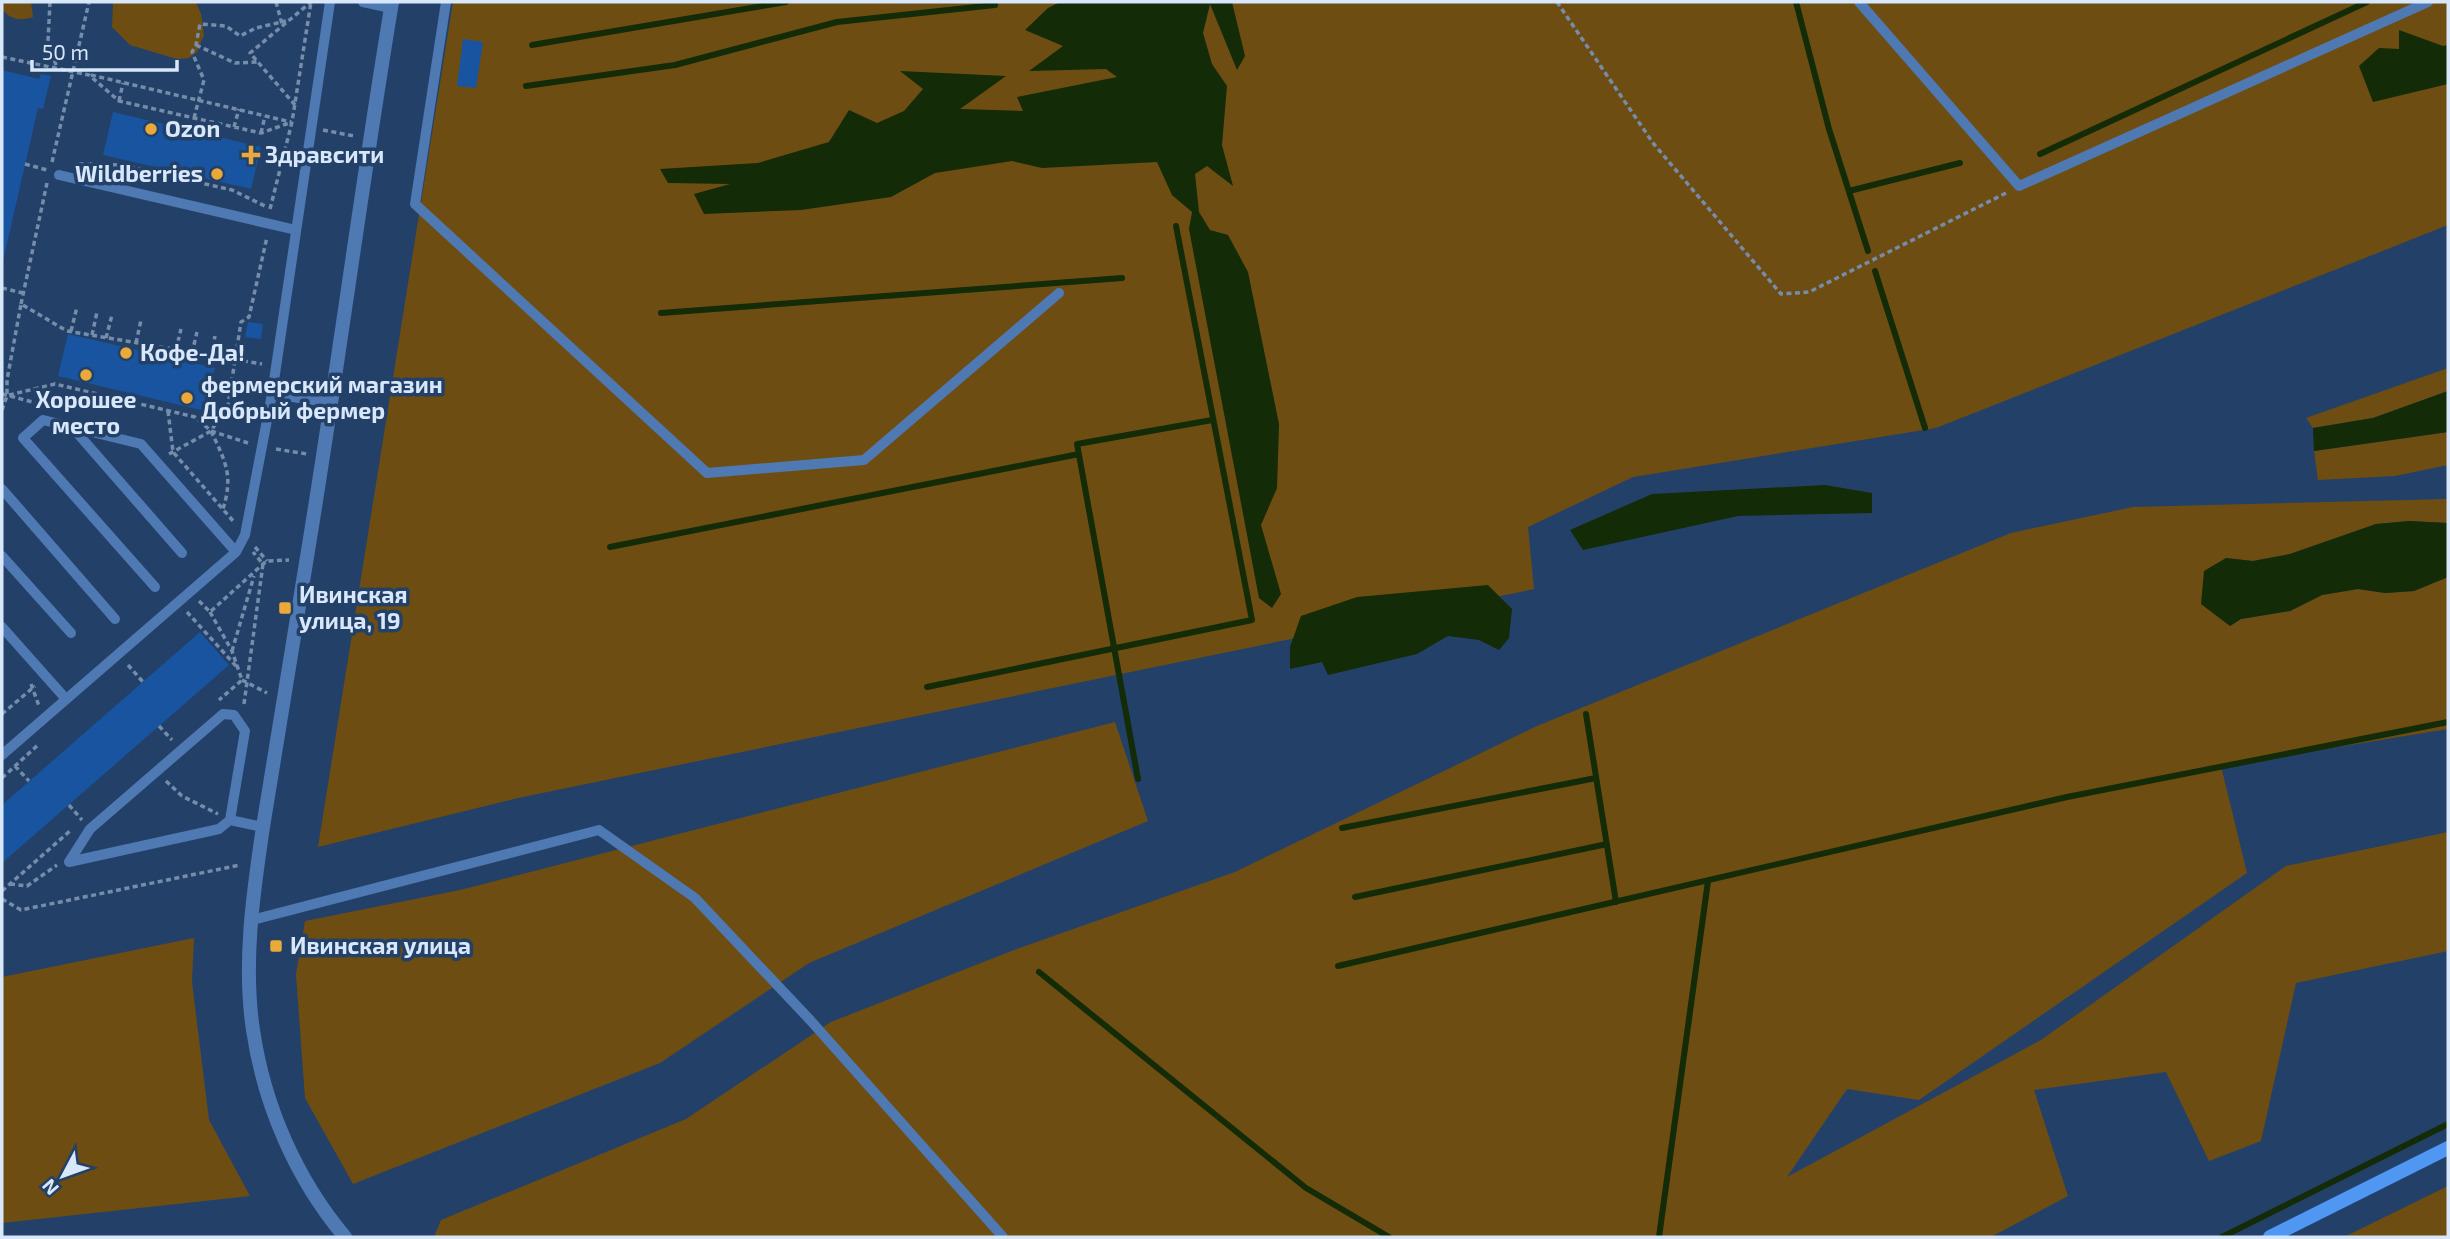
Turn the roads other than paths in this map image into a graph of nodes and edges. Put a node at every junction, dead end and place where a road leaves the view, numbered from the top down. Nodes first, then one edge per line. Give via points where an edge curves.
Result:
1 (363, 2) edge
2 (446, 2) edge
3 (1860, 2) edge
4 (2428, 2) edge
5 (329, 5) edge
6 (392, 5) edge
7 (55, 173) road end
8 (296, 230) junction
9 (1059, 293) dead end
10 (271, 394) junction
11 (333, 403) junction
12 (72, 427) junction
13 (2, 489) edge
14 (236, 552) junction
15 (182, 553) dead end
16 (2, 556) edge
17 (155, 587) dead end
18 (116, 619) dead end
19 (2, 627) edge
20 (71, 633) dead end
21 (10, 636) junction
22 (2, 644) edge
23 (66, 699) junction
24 (2, 755) edge
25 (230, 820) junction
26 (264, 827) junction
27 (252, 920) junction
28 (2448, 1148) edge
29 (345, 1237) edge
30 (1003, 1237) edge
31 (2270, 1237) edge

1 - 6 lane
2 - 9 lane via 415,204 707,473 863,460
3 - 4 lane via 2019,186
5 - 8 lane
6 - 11 street
7 - 8 lane
8 - 10 lane
10 - 11 lane
10 - 14 lane via 245,536
11 - 26 street
12 - 14 lane via 141,444
12 - 15 lane
12 - 17 lane via 43,419 23,438
13 - 18 lane
14 - 23 lane
16 - 20 lane
19 - 21 lane
21 - 22 lane
21 - 23 lane
23 - 24 lane
25 - 25 lane via 245,731 234,715 223,714 90,829 69,862 219,829
25 - 26 lane
26 - 27 street
27 - 29 street via 253,1027 263,1081 298,1166
27 - 30 lane via 599,830 695,898
28 - 31 main road

